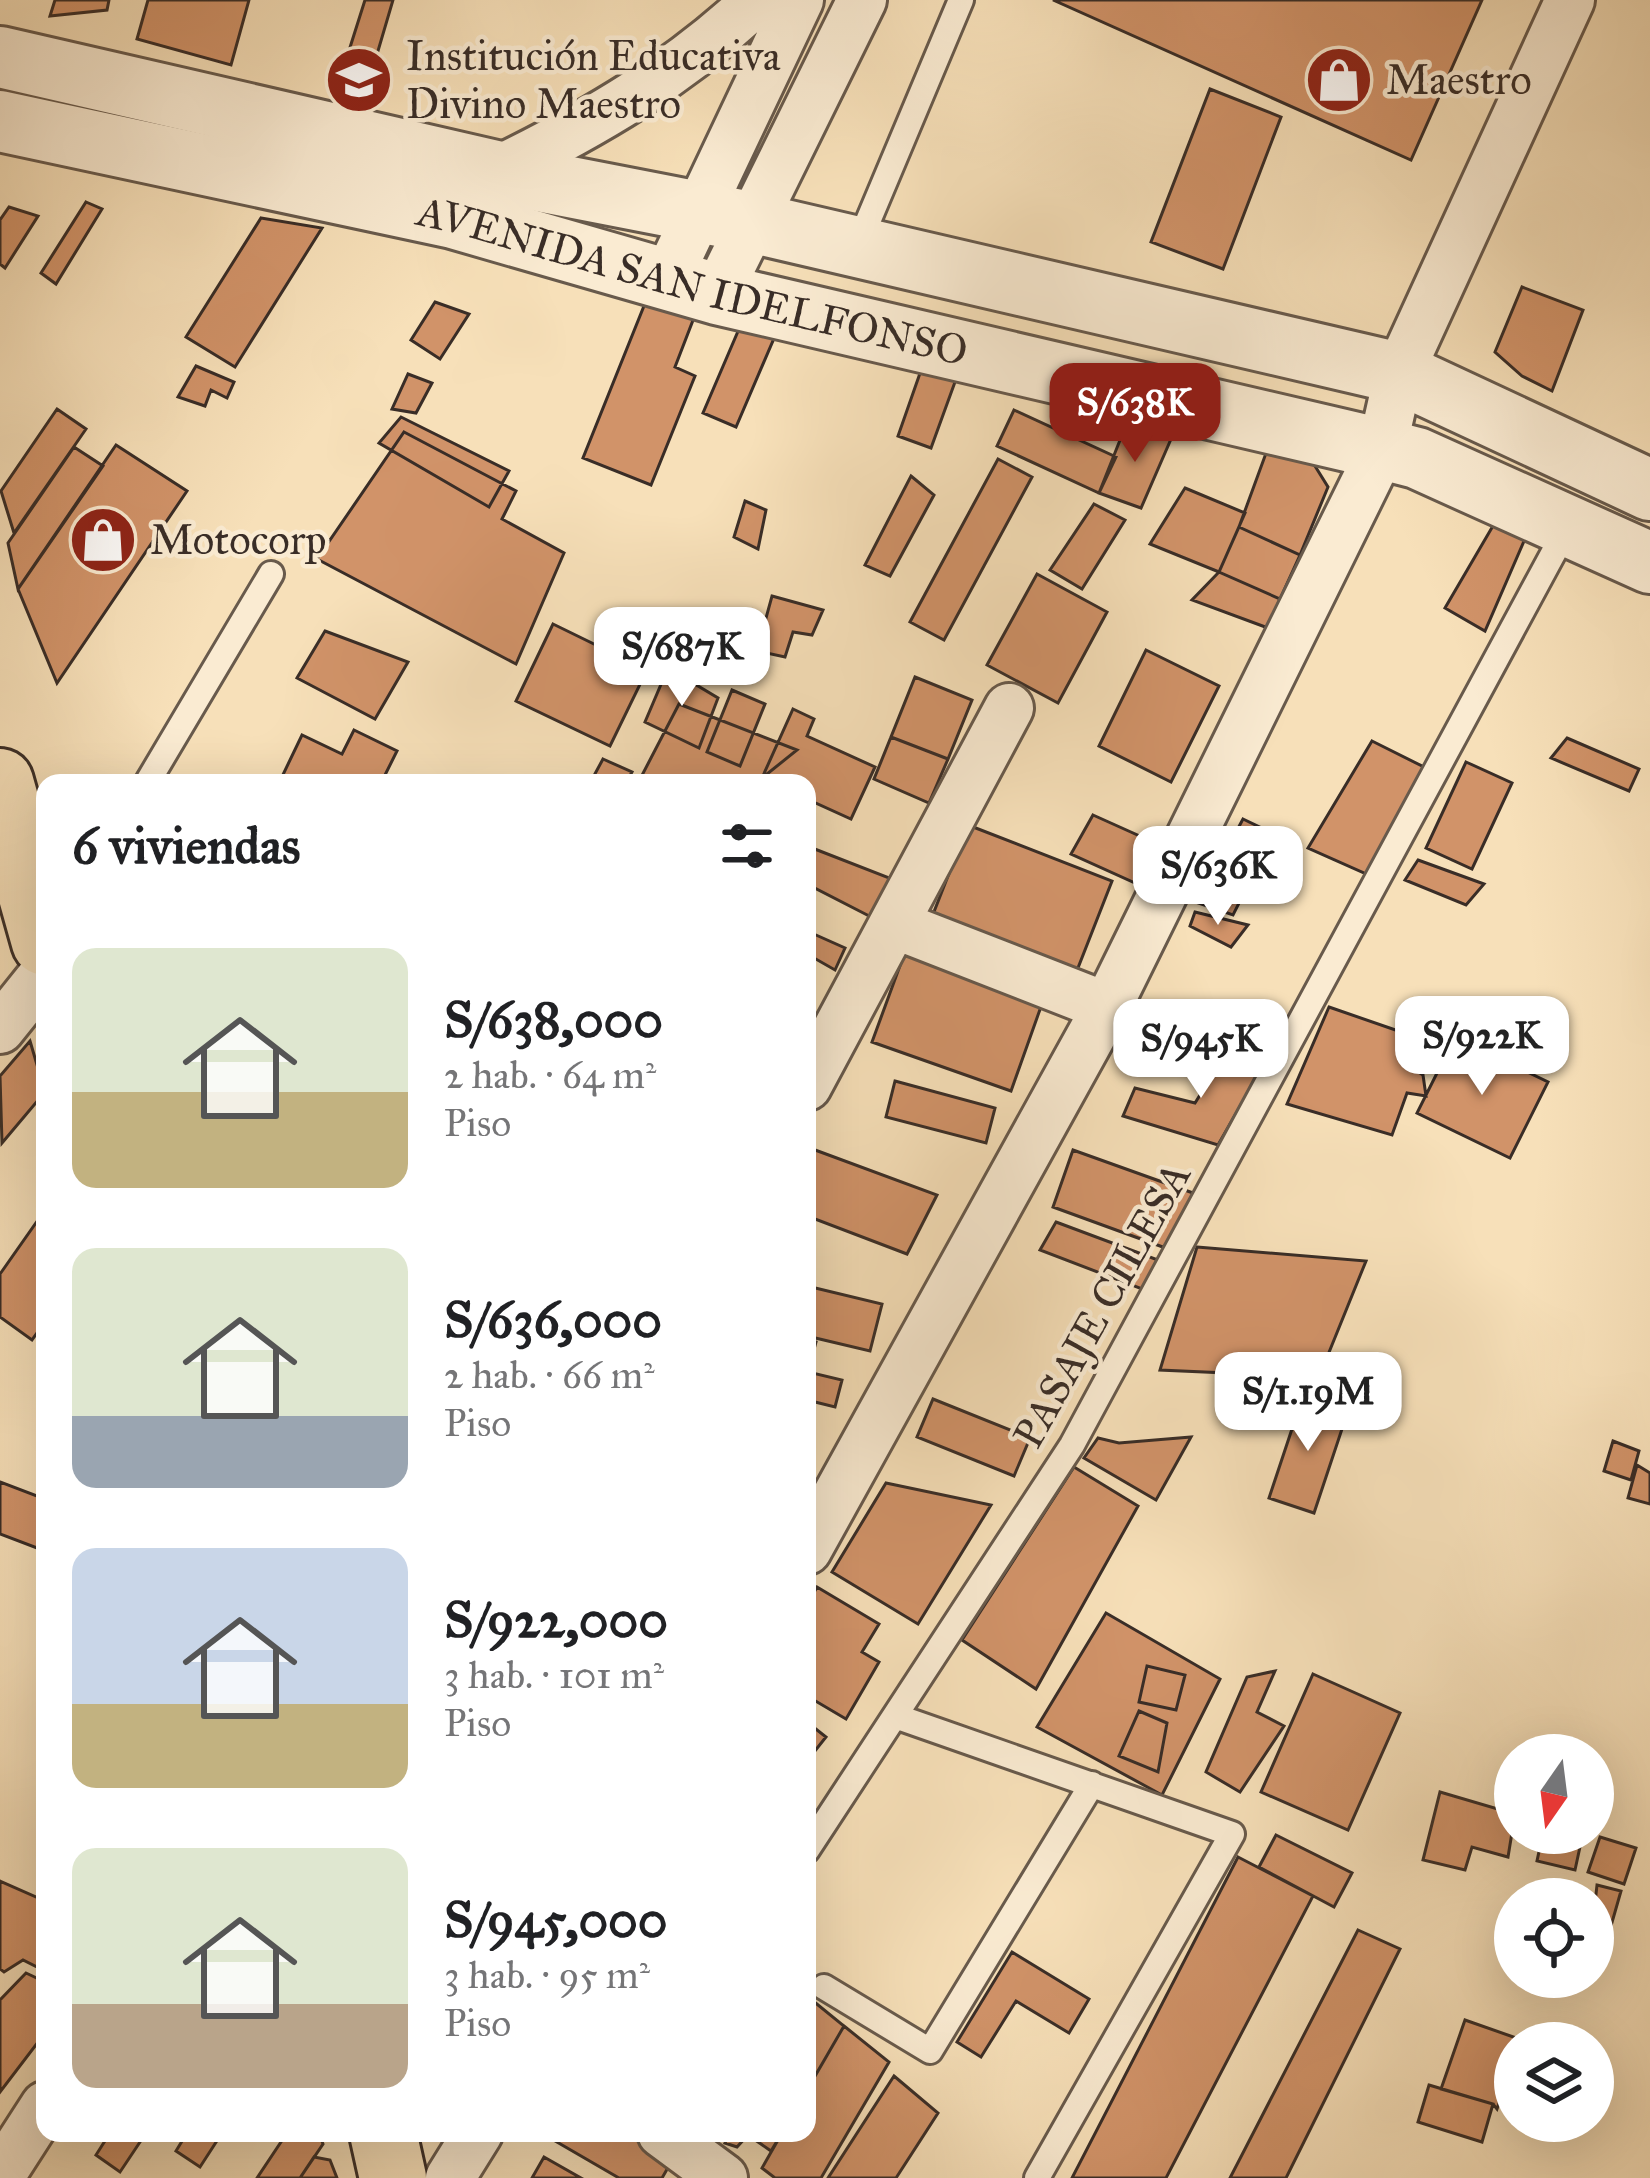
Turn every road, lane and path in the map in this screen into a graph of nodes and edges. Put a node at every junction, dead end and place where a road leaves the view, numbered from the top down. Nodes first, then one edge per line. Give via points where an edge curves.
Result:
1 (757, 0) edge
2 (799, 0) edge
3 (862, 0) edge
4 (961, 0) edge
5 (1570, 0) edge
6 (0, 56) edge
7 (0, 121) edge
8 (497, 171) junction
9 (723, 218) junction
10 (857, 248) junction
11 (692, 286) junction
12 (1399, 373) junction
13 (1382, 448) junction
14 (1650, 490) edge
15 (1569, 524) junction
16 (1650, 563) edge
17 (271, 574) dead end
18 (1009, 708) dead end
19 (152, 774) edge
20 (0, 782) edge
21 (36, 894) edge
22 (894, 924) junction
23 (36, 984) edge
24 (1107, 1007) junction
25 (0, 1028) edge
26 (816, 1069) edge
27 (816, 1534) edge
28 (895, 1715) junction
29 (1092, 1784) junction
30 (816, 1836) edge
31 (824, 1987) dead end
32 (36, 2121) edge
33 (384, 2142) edge
34 (472, 2142) edge
35 (674, 2142) edge
36 (0, 2176) edge
37 (393, 2178) edge
38 (450, 2178) edge
39 (723, 2178) edge
40 (1036, 2178) edge

1 - 8 street via 713,41 595,123
2 - 9 street
3 - 9 street
4 - 10 lane
5 - 12 street
6 - 8 street, AVENIDA SAN IDELFONSO
7 - 11 street, AVENIDA SAN IDELFONSO via 453,218
8 - 9 street, AVENIDA SAN IDELFONSO
9 - 10 street, AVENIDA SAN IDELFONSO
9 - 11 street
10 - 12 street, AVENIDA SAN IDELFONSO
11 - 13 street, AVENIDA SAN IDELFONSO
12 - 13 street
12 - 14 street, AVENIDA SAN IDELFONSO
13 - 15 street, AVENIDA SAN IDELFONSO
13 - 24 street
15 - 16 street, AVENIDA SAN IDELFONSO
15 - 28 lane, PASAJE CILESA via 1083,1425
17 - 19 lane
18 - 22 street
20 - 21 highway
22 - 24 street
22 - 26 street
23 - 25 street
24 - 27 street
28 - 29 lane
28 - 30 lane, PASAJE CILESA
29 - 31 lane via 930,2050
29 - 40 lane via 1232,1834
32 - 36 street
33 - 37 highway
34 - 38 street
35 - 39 street

